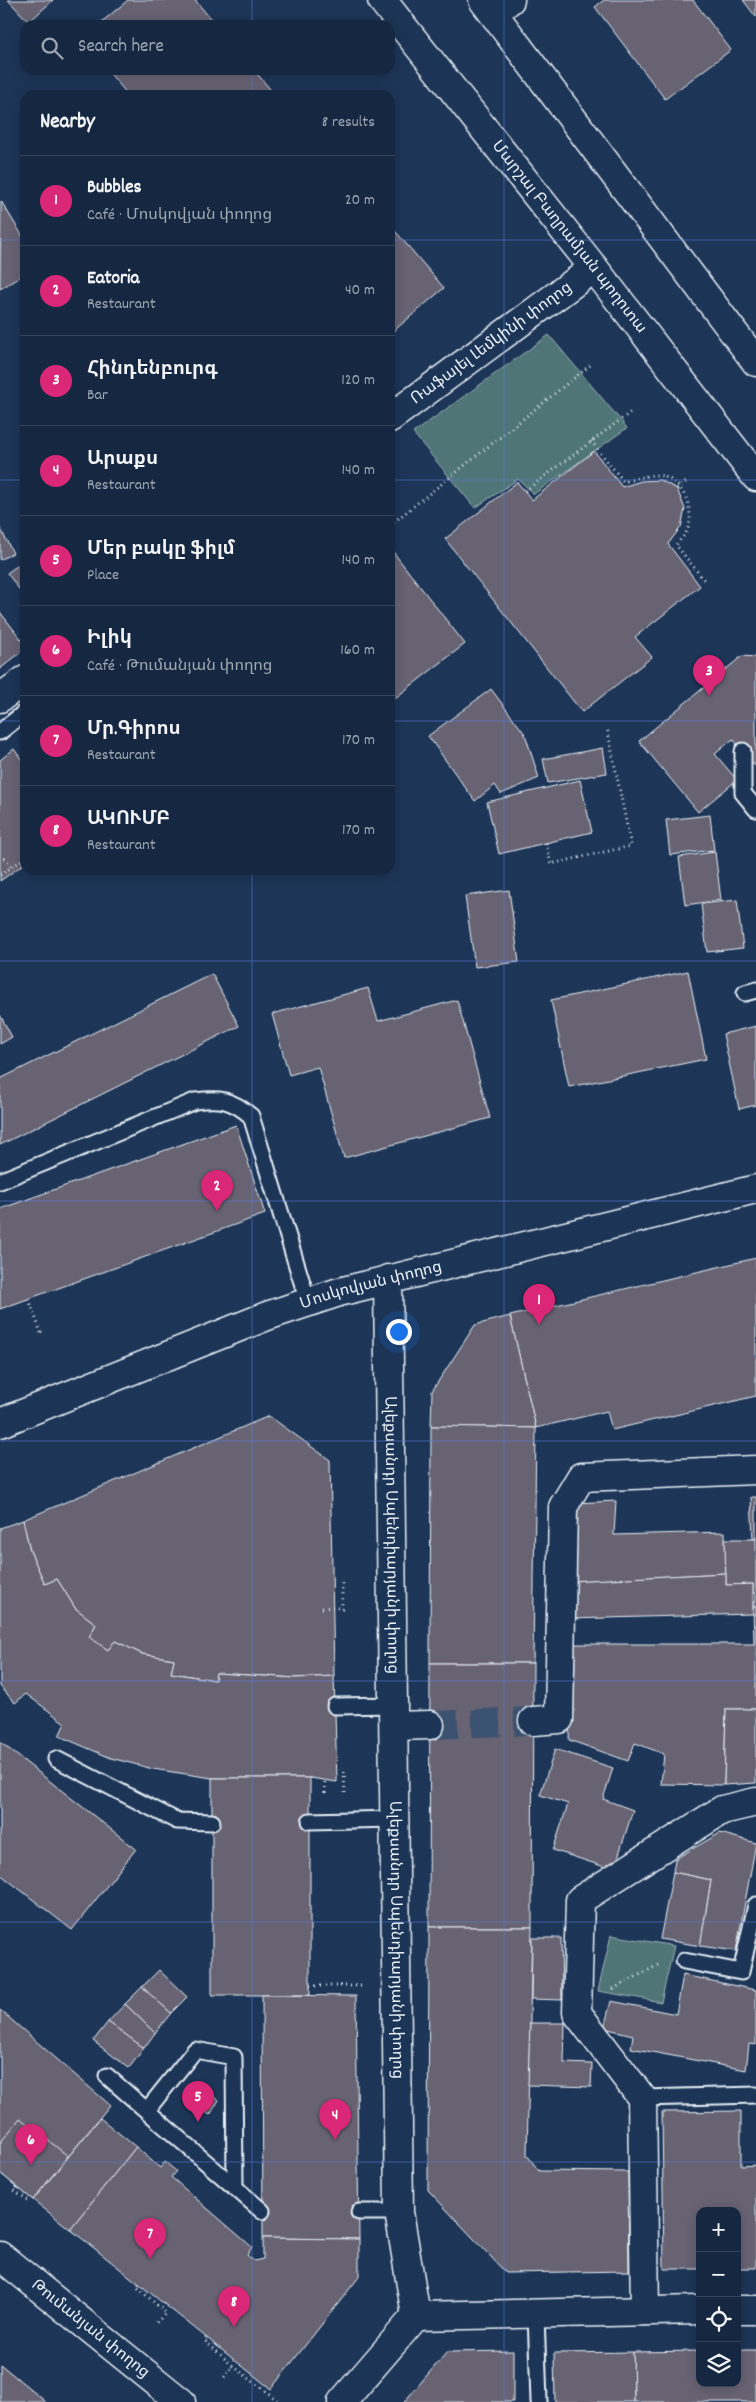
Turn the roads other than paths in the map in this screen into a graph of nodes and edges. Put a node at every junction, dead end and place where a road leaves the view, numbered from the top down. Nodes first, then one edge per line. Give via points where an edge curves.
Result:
1 (382, 0) edge
2 (495, 4) edge
3 (594, 268) junction
4 (756, 362) edge
5 (395, 414) edge
6 (756, 477) edge
7 (20, 684) edge
8 (0, 698) edge
9 (20, 716) edge
10 (0, 732) edge
11 (743, 751) dead end
12 (756, 810) edge
13 (0, 1181) edge
14 (756, 1189) edge
15 (388, 1279) junction
16 (308, 1302) junction
17 (0, 1423) edge
18 (756, 1470) edge
19 (335, 1706) dead end
20 (394, 1716) junction
21 (533, 1721) tunnel mouth
22 (430, 1725) tunnel mouth
23 (56, 1759) dead end
24 (756, 1802) edge
25 (395, 1819) junction
26 (310, 1821) dead end
27 (212, 1822) dead end
28 (756, 1905) edge
29 (684, 1961) road end
30 (106, 2076) dead end
31 (756, 2095) edge
32 (642, 2098) junction
33 (147, 2110) junction
34 (235, 2187) junction
35 (262, 2211) dead end
36 (359, 2212) dead end
37 (399, 2212) junction
38 (0, 2256) edge
39 (696, 2310) edge
40 (741, 2310) edge
41 (756, 2310) edge
42 (645, 2311) junction
43 (536, 2314) junction
44 (416, 2316) junction
45 (181, 2402) edge
46 (342, 2402) edge
47 (539, 2402) edge

1 - 3 street, Մարշալ Բաղրամյան պողոտա
2 - 4 street
3 - 5 street, Ռաֆայել Լեմկինի փողոց
3 - 6 street, Մարշալ Բաղրամյան պողոտա
7 - 8 street
9 - 10 lane
11 - 12 lane via 743,793
13 - 16 lane via 195,1101 216,1098 236,1104 251,1116
14 - 15 street, Մոսկովյան փողոց
15 - 16 street, Մոսկովյան փողոց
15 - 20 street, Ալեքսանդր Սպենդիարյանի փողոց
16 - 17 street, Մոսկովյան փողոց
18 - 21 street via 581,1477 563,1507 559,1719
19 - 20 lane
20 - 22 street
20 - 25 street, Ալեքսանդր Սպենդիարյանի փողոց
23 - 27 lane via 177,1822
24 - 32 street via 722,1810 580,1900 577,2013
25 - 26 lane
25 - 37 street, Ալեքսանդր Սպենդիարյանի փողոց
28 - 29 lane via 741,1972
30 - 33 lane
31 - 32 lane
32 - 42 street
33 - 34 lane
33 - 34 lane via 195,2050 234,2057
34 - 35 lane
36 - 37 lane
37 - 44 street, Ալեքսանդր Սպենդիարյանի փողոց
38 - 45 street, Թումանյան փողոց
39 - 42 street
40 - 41 street
42 - 43 street
43 - 44 street
43 - 47 lane
44 - 46 street

